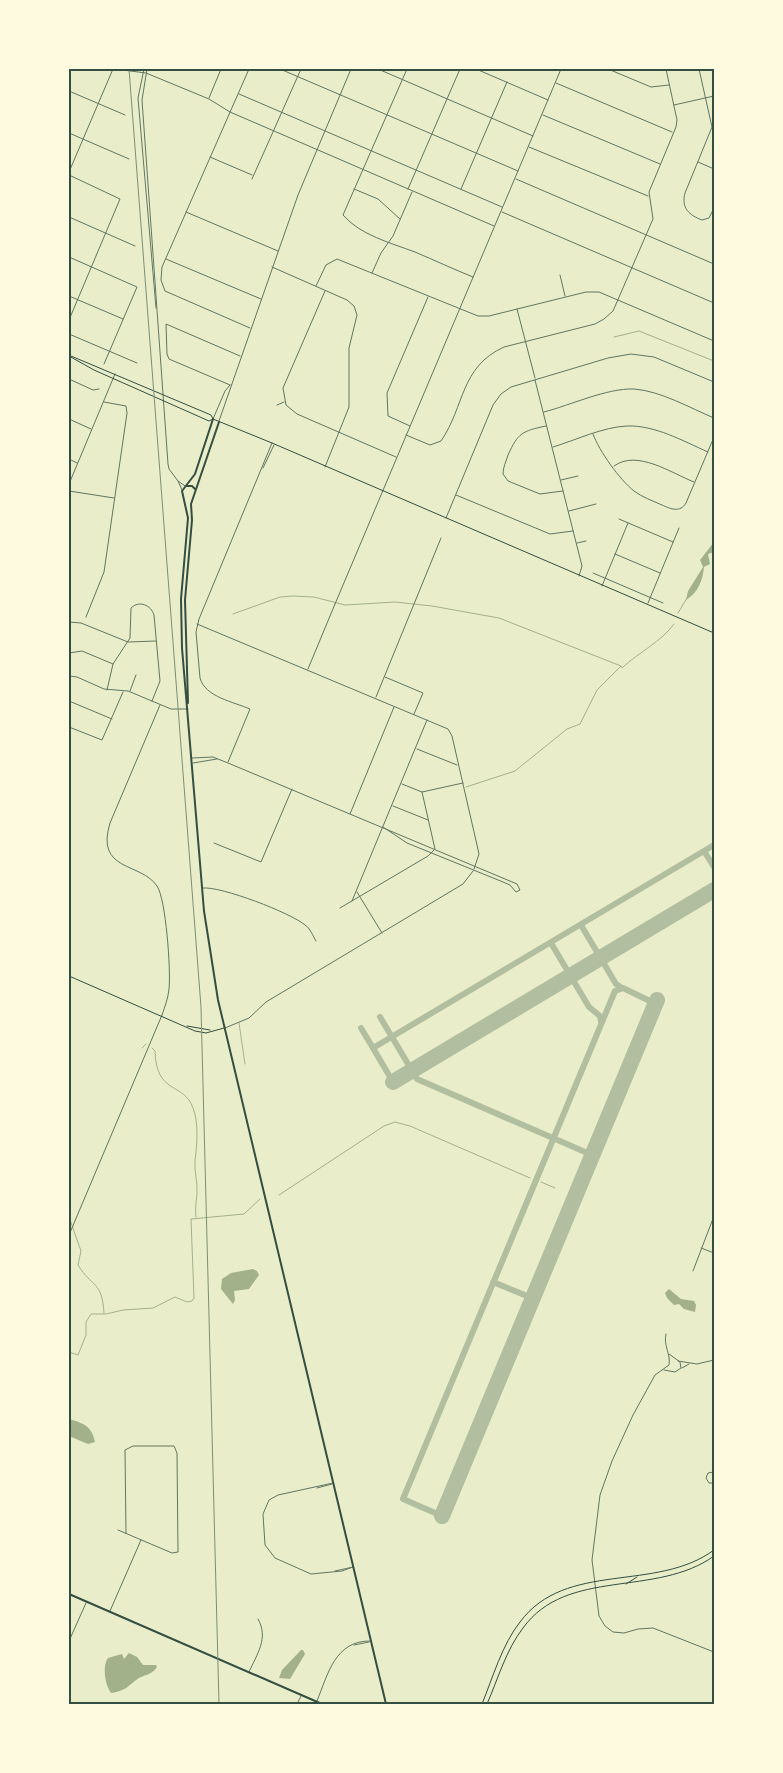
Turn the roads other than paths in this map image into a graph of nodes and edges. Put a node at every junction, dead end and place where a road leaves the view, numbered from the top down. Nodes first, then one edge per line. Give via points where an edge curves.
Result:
1 (114, 69) edge
2 (144, 69) edge
3 (147, 69) edge
4 (221, 69) edge
5 (249, 69) edge
6 (280, 69) edge
7 (300, 69) edge
8 (351, 69) edge
9 (378, 69) edge
10 (407, 69) edge
11 (460, 69) edge
12 (476, 69) edge
13 (562, 69) edge
14 (608, 69) edge
15 (666, 69) edge
16 (700, 69) edge
17 (143, 72) junction
18 (146, 73) junction
19 (297, 76) junction
20 (402, 79) junction
21 (507, 82) junction
22 (556, 83) junction
23 (669, 85) junction
24 (69, 91) edge
25 (238, 93) junction
26 (340, 95) junction
27 (714, 96) edge
28 (706, 97) junction
29 (208, 99) junction
30 (447, 99) junction
31 (548, 100) junction
32 (98, 104) junction
33 (673, 105) junction
34 (230, 112) junction
35 (282, 112) junction
36 (542, 114) junction
37 (125, 115) dead end
38 (387, 115) junction
39 (492, 118) junction
40 (273, 131) junction
41 (325, 131) junction
42 (69, 133) edge
43 (674, 133) junction
44 (432, 134) junction
45 (533, 136) junction
46 (83, 139) junction
47 (529, 146) junction
48 (317, 150) junction
49 (371, 151) junction
50 (476, 154) junction
51 (210, 156) junction
52 (129, 159) dead end
53 (698, 162) junction
54 (660, 164) junction
55 (363, 169) junction
56 (714, 169) edge
57 (416, 170) junction
58 (518, 171) junction
59 (69, 172) edge
60 (253, 175) junction
61 (69, 176) edge
62 (252, 179) dead end
63 (515, 179) junction
64 (354, 188) junction
65 (408, 189) junction
66 (461, 189) junction
67 (413, 191) junction
68 (649, 197) junction
69 (503, 207) junction
70 (714, 208) edge
71 (501, 211) junction
72 (186, 212) junction
73 (69, 218) edge
74 (401, 219) junction
75 (495, 226) junction
76 (106, 233) junction
77 (645, 235) junction
78 (388, 243) junction
79 (135, 246) dead end
80 (278, 251) junction
81 (69, 257) edge
82 (166, 258) junction
83 (714, 264) edge
84 (91, 267) junction
85 (272, 267) junction
86 (632, 268) junction
87 (372, 273) junction
88 (560, 275) dead end
89 (473, 277) junction
90 (316, 286) junction
91 (325, 290) junction
92 (69, 296) edge
93 (428, 297) junction
94 (565, 297) junction
95 (261, 299) junction
96 (618, 299) junction
97 (78, 300) junction
98 (714, 303) edge
99 (157, 309) junction
100 (460, 309) junction
101 (517, 309) junction
102 (124, 319) junction
103 (69, 320) edge
104 (250, 328) junction
105 (69, 334) edge
106 (525, 341) junction
107 (714, 341) edge
108 (110, 352) junction
109 (69, 356) edge
110 (240, 356) junction
111 (137, 363) dead end
112 (104, 364) dead end
113 (115, 374) junction
114 (69, 379) edge
115 (114, 379) junction
116 (535, 380) junction
117 (714, 382) edge
118 (230, 385) junction
119 (99, 389) dead end
120 (104, 402) junction
121 (285, 402) junction
122 (277, 405) dead end
123 (543, 412) junction
124 (714, 418) edge
125 (69, 419) edge
126 (213, 419) junction
127 (219, 422) junction
128 (410, 426) junction
129 (546, 426) junction
130 (92, 429) junction
131 (340, 433) junction
132 (593, 434) junction
133 (406, 435) junction
134 (714, 437) edge
135 (273, 444) junction
136 (552, 448) junction
137 (708, 452) junction
138 (397, 457) junction
139 (69, 459) edge
140 (78, 463) junction
141 (613, 466) junction
142 (325, 467) junction
143 (578, 476) dead end
144 (560, 480) junction
145 (178, 481) junction
146 (695, 482) junction
147 (69, 484) edge
148 (186, 486) junction
149 (182, 490) junction
150 (69, 491) edge
151 (563, 491) junction
152 (196, 492) junction
153 (383, 492) junction
154 (183, 495) junction
155 (456, 495) junction
156 (114, 498) junction
157 (192, 498) junction
158 (596, 504) dead end
159 (568, 511) junction
160 (446, 518) junction
161 (619, 519) dead end
162 (628, 523) junction
163 (680, 528) dead end
164 (573, 531) junction
165 (441, 538) dead end
166 (586, 541) dead end
167 (674, 542) junction
168 (576, 543) junction
169 (615, 554) junction
170 (593, 573) dead end
171 (660, 574) junction
172 (579, 576) junction
173 (605, 578) junction
174 (602, 586) junction
175 (650, 598) junction
176 (664, 603) dead end
177 (647, 605) junction
178 (86, 617) dead end
179 (69, 622) edge
180 (198, 624) junction
181 (714, 633) edge
182 (156, 641) junction
183 (128, 642) junction
184 (69, 652) edge
185 (113, 664) junction
186 (308, 670) junction
187 (136, 675) dead end
188 (69, 676) edge
189 (384, 677) junction
190 (107, 690) junction
191 (124, 691) junction
192 (130, 692) junction
193 (376, 698) junction
194 (69, 701) edge
195 (152, 701) junction
196 (188, 704) junction
197 (160, 705) junction
198 (395, 706) junction
199 (188, 709) junction
200 (414, 714) junction
201 (113, 719) junction
202 (428, 720) junction
203 (69, 727) edge
204 (416, 749) junction
205 (192, 758) junction
206 (217, 759) junction
207 (193, 763) junction
208 (228, 763) junction
209 (459, 765) junction
210 (402, 783) junction
211 (463, 783) junction
212 (292, 789) junction
213 (422, 792) junction
214 (392, 806) junction
215 (350, 814) junction
216 (429, 820) junction
217 (383, 827) junction
218 (214, 843) dead end
219 (435, 849) junction
220 (431, 853) junction
221 (475, 866) junction
222 (473, 870) junction
223 (202, 888) junction
224 (356, 892) junction
225 (360, 896) junction
226 (352, 901) junction
227 (340, 908) dead end
228 (382, 933) junction
229 (316, 941) dead end
230 (69, 976) edge
231 (162, 1015) junction
232 (239, 1023) junction
233 (186, 1026) junction
234 (225, 1028) junction
235 (210, 1031) junction
236 (245, 1064) dead end
237 (714, 1216) edge
238 (69, 1236) edge
239 (701, 1248) junction
240 (714, 1253) edge
241 (693, 1271) dead end
242 (666, 1334) dead end
243 (668, 1354) junction
244 (714, 1360) edge
245 (677, 1361) junction
246 (669, 1364) junction
247 (690, 1364) junction
248 (680, 1369) junction
249 (663, 1370) junction
250 (671, 1371) junction
251 (714, 1472) edge
252 (714, 1483) edge
253 (333, 1484) junction
254 (118, 1530) dead end
255 (126, 1533) junction
256 (141, 1540) junction
257 (714, 1550) edge
258 (714, 1556) edge
259 (353, 1566) junction
260 (639, 1576) junction
261 (595, 1582) junction
262 (625, 1584) junction
263 (595, 1588) junction
264 (69, 1594) edge
265 (87, 1602) junction
266 (110, 1612) junction
267 (258, 1619) dead end
268 (69, 1641) edge
269 (371, 1641) junction
270 (714, 1652) edge
271 (249, 1673) junction
272 (301, 1695) junction
273 (316, 1702) junction
274 (297, 1704) edge
275 (322, 1704) edge
276 (386, 1704) edge
277 (482, 1704) edge
278 (487, 1704) edge

1 - 17 street
1 - 32 street
2 - 17 street
3 - 18 street
4 - 29 street
5 - 25 street
6 - 19 street
7 - 19 street
8 - 26 street
9 - 20 street
10 - 20 street
11 - 30 street
12 - 21 street
13 - 22 street
14 - 23 street via 651,86
15 - 23 street
16 - 28 street
17 - 18 street
17 - 99 street via 138,98
18 - 29 street
18 - 99 street via 142,100
19 - 26 street
19 - 35 street
20 - 30 street
20 - 38 street
21 - 31 street
21 - 39 street
22 - 31 street
22 - 43 street
23 - 33 street
24 - 32 street
25 - 34 street
25 - 35 street
26 - 38 street
26 - 41 street
27 - 28 street
28 - 33 street
28 - 53 street via 712,128
29 - 34 street
30 - 39 street
30 - 44 street
31 - 36 street
32 - 37 street
32 - 46 street
33 - 43 street via 677,122
34 - 40 street
34 - 51 street
35 - 40 street
35 - 41 street
36 - 45 street
36 - 54 street
38 - 44 street
38 - 49 street
39 - 45 street
39 - 50 street
40 - 48 street
40 - 60 street
41 - 48 street
41 - 49 street
42 - 46 street
43 - 54 street
44 - 50 street
44 - 57 street
45 - 47 street
46 - 52 street
46 - 59 street
47 - 58 street
47 - 68 street
48 - 55 street
48 - 80 street
49 - 55 street
49 - 57 street
50 - 58 street
50 - 66 street
51 - 60 street
51 - 72 street
53 - 56 street
53 - 70 street via 685,193 684,204 691,214 704,220 710,217
54 - 68 street
55 - 64 street
55 - 65 street
57 - 65 street
57 - 66 street
58 - 63 street
60 - 62 street
61 - 76 street via 120,198
63 - 69 street
63 - 77 street
64 - 74 street via 378,199
64 - 78 street via 343,215 358,228
65 - 67 street
66 - 69 street
67 - 74 street
67 - 75 street
68 - 77 street via 653,215
69 - 71 street
71 - 75 street
71 - 86 street
72 - 80 street
72 - 82 street
73 - 76 street
74 - 78 street
75 - 89 street
76 - 79 street
76 - 84 street
77 - 83 street
77 - 86 street
78 - 87 street
78 - 89 street
80 - 85 street
81 - 84 street
82 - 95 street
82 - 104 street via 161,273 165,291
84 - 97 street
84 - 102 street via 133,284 136,290
85 - 90 street
85 - 95 street
86 - 96 street
86 - 98 street
87 - 90 street via 335,259 326,265
87 - 93 street
88 - 94 street
89 - 100 street
90 - 91 street
91 - 121 street via 283,388
91 - 131 street via 350,302 357,315 348,348 349,407
92 - 97 street
93 - 100 street
93 - 128 street via 386,396 388,416
94 - 96 street via 594,291
94 - 101 street
95 - 104 street
96 - 106 street via 611,313 598,322
96 - 107 street
97 - 102 street
97 - 103 street
99 - 145 street via 169,469
100 - 101 street via 481,316
100 - 128 street
101 - 106 street
102 - 108 street
104 - 110 street
105 - 108 street
106 - 116 street
106 - 133 street via 499,349 478,364 439,442 429,445
108 - 111 street
108 - 112 street
109 - 113 main road
109 - 115 main road
110 - 118 street
110 - 118 street via 166,324 166,354 170,359
113 - 115 street
113 - 126 main road via 211,415
114 - 119 street via 93,390
115 - 120 street
115 - 126 main road via 210,421
116 - 117 street via 614,356 631,354 660,359
116 - 123 street
116 - 155 street via 511,387 498,398
118 - 126 street
118 - 127 street via 230,394
120 - 130 street
120 - 156 street via 123,405 127,410
121 - 122 street
121 - 131 street via 294,413
123 - 124 street via 632,389 654,393
123 - 129 street
125 - 130 street
126 - 127 main road
126 - 148 main road via 195,474
127 - 135 main road
127 - 152 main road
128 - 133 street
129 - 136 street
129 - 151 street via 518,436 503,474 508,481 540,494
130 - 140 street
131 - 138 street
131 - 142 street
132 - 136 street
132 - 137 street via 621,426 639,426
132 - 141 street via 598,447
133 - 138 street
134 - 137 street
135 - 142 main road
135 - 180 street
136 - 144 street
137 - 146 street
138 - 153 street
139 - 140 street
140 - 147 street
141 - 146 street via 625,460 636,460
141 - 146 street via 640,495 674,510 684,507
142 - 153 main road
143 - 144 street
144 - 151 street
145 - 148 street
145 - 149 street
148 - 149 main road
148 - 152 main road via 192,486
149 - 154 main road
150 - 156 street
151 - 159 street
152 - 157 main road
153 - 160 main road
153 - 186 street
154 - 157 main road
154 - 196 main road via 188,518 181,631
155 - 160 street
155 - 164 street via 547,533 556,535
156 - 178 street via 104,572
157 - 196 main road via 185,600
158 - 159 street
159 - 164 street
160 - 172 main road
161 - 162 street
162 - 167 street
162 - 169 street
163 - 167 street
164 - 168 street
165 - 189 street
166 - 168 street
167 - 171 street
168 - 172 street via 582,566
169 - 171 street
169 - 173 street
170 - 173 street
171 - 175 street
172 - 174 main road
173 - 174 street
173 - 175 street
174 - 177 main road
175 - 176 street
175 - 177 street
177 - 181 main road
179 - 183 street via 81,623
180 - 186 street
180 - 208 street via 202,685 211,693 250,709
182 - 183 street
182 - 183 street via 153,612 139,604 130,610
182 - 195 street via 160,681
183 - 185 street
184 - 185 street via 82,650
185 - 190 street
186 - 193 street
187 - 192 street
188 - 190 street
189 - 193 street
189 - 200 street via 423,693
190 - 191 street
191 - 192 street
191 - 201 street
192 - 195 street
193 - 198 street
194 - 201 street
195 - 197 street
196 - 199 main road
197 - 199 street via 173,710
197 - 231 street via 110,823 107,838 118,862 150,878 162,896 169,987
198 - 200 street
198 - 215 street
199 - 205 main road
200 - 202 street
201 - 203 street via 105,738 99,740
202 - 204 street
202 - 209 street via 449,731
204 - 209 street
204 - 210 street
205 - 206 street
205 - 207 main road
206 - 207 street
206 - 208 street
207 - 223 main road
208 - 212 street
209 - 211 street
210 - 213 street
210 - 214 street
211 - 213 street
211 - 221 street via 478,850
212 - 215 street
212 - 218 street via 261,862
213 - 216 street
214 - 216 street
214 - 217 street
215 - 217 street
216 - 219 street
217 - 219 street
217 - 220 street via 396,837
217 - 224 street
219 - 220 street
219 - 221 street
220 - 222 street
220 - 225 street
221 - 222 street
221 - 222 street via 517,884 520,890 516,892 509,885
222 - 228 street via 463,884
223 - 229 street via 223,890 296,920 308,927
223 - 234 main road via 210,956
224 - 225 street
224 - 226 street
225 - 226 street
225 - 228 street
226 - 227 street
228 - 232 street via 266,1002
230 - 231 main road
231 - 233 main road
231 - 238 street
232 - 234 street
232 - 236 lane
233 - 235 main road
233 - 235 main road via 199,1032
234 - 235 main road
234 - 253 main road
237 - 239 street
239 - 240 street
239 - 241 street
242 - 243 street via 664,1342
243 - 245 street
243 - 246 street
244 - 247 street
245 - 246 street
245 - 247 street
245 - 248 street
246 - 249 street
246 - 250 street
247 - 248 street
248 - 250 street
249 - 250 street
249 - 261 street via 651,1380 633,1415 603,1487 592,1546
251 - 252 street via 706,1476 708,1482
253 - 259 main road
253 - 259 street via 272,1498 265,1507 266,1548 275,1558 311,1574
254 - 255 street
255 - 256 street
255 - 256 street via 125,1450 133,1446 175,1446 179,1551 172,1553
256 - 266 street
257 - 260 main road via 683,1567
258 - 262 main road via 677,1574
259 - 269 main road
260 - 261 main road
260 - 262 main road
261 - 263 street
261 - 277 main road via 549,1595 527,1613 513,1632
262 - 263 main road
263 - 270 street via 600,1620 610,1630 619,1633 653,1628
263 - 278 main road via 559,1597 529,1619 513,1644
264 - 265 main road
265 - 266 main road
265 - 268 street
266 - 271 main road
267 - 271 street via 263,1628 263,1640
269 - 273 street via 350,1646 337,1655
269 - 276 main road
271 - 272 main road
272 - 273 main road
272 - 274 street
273 - 275 main road

